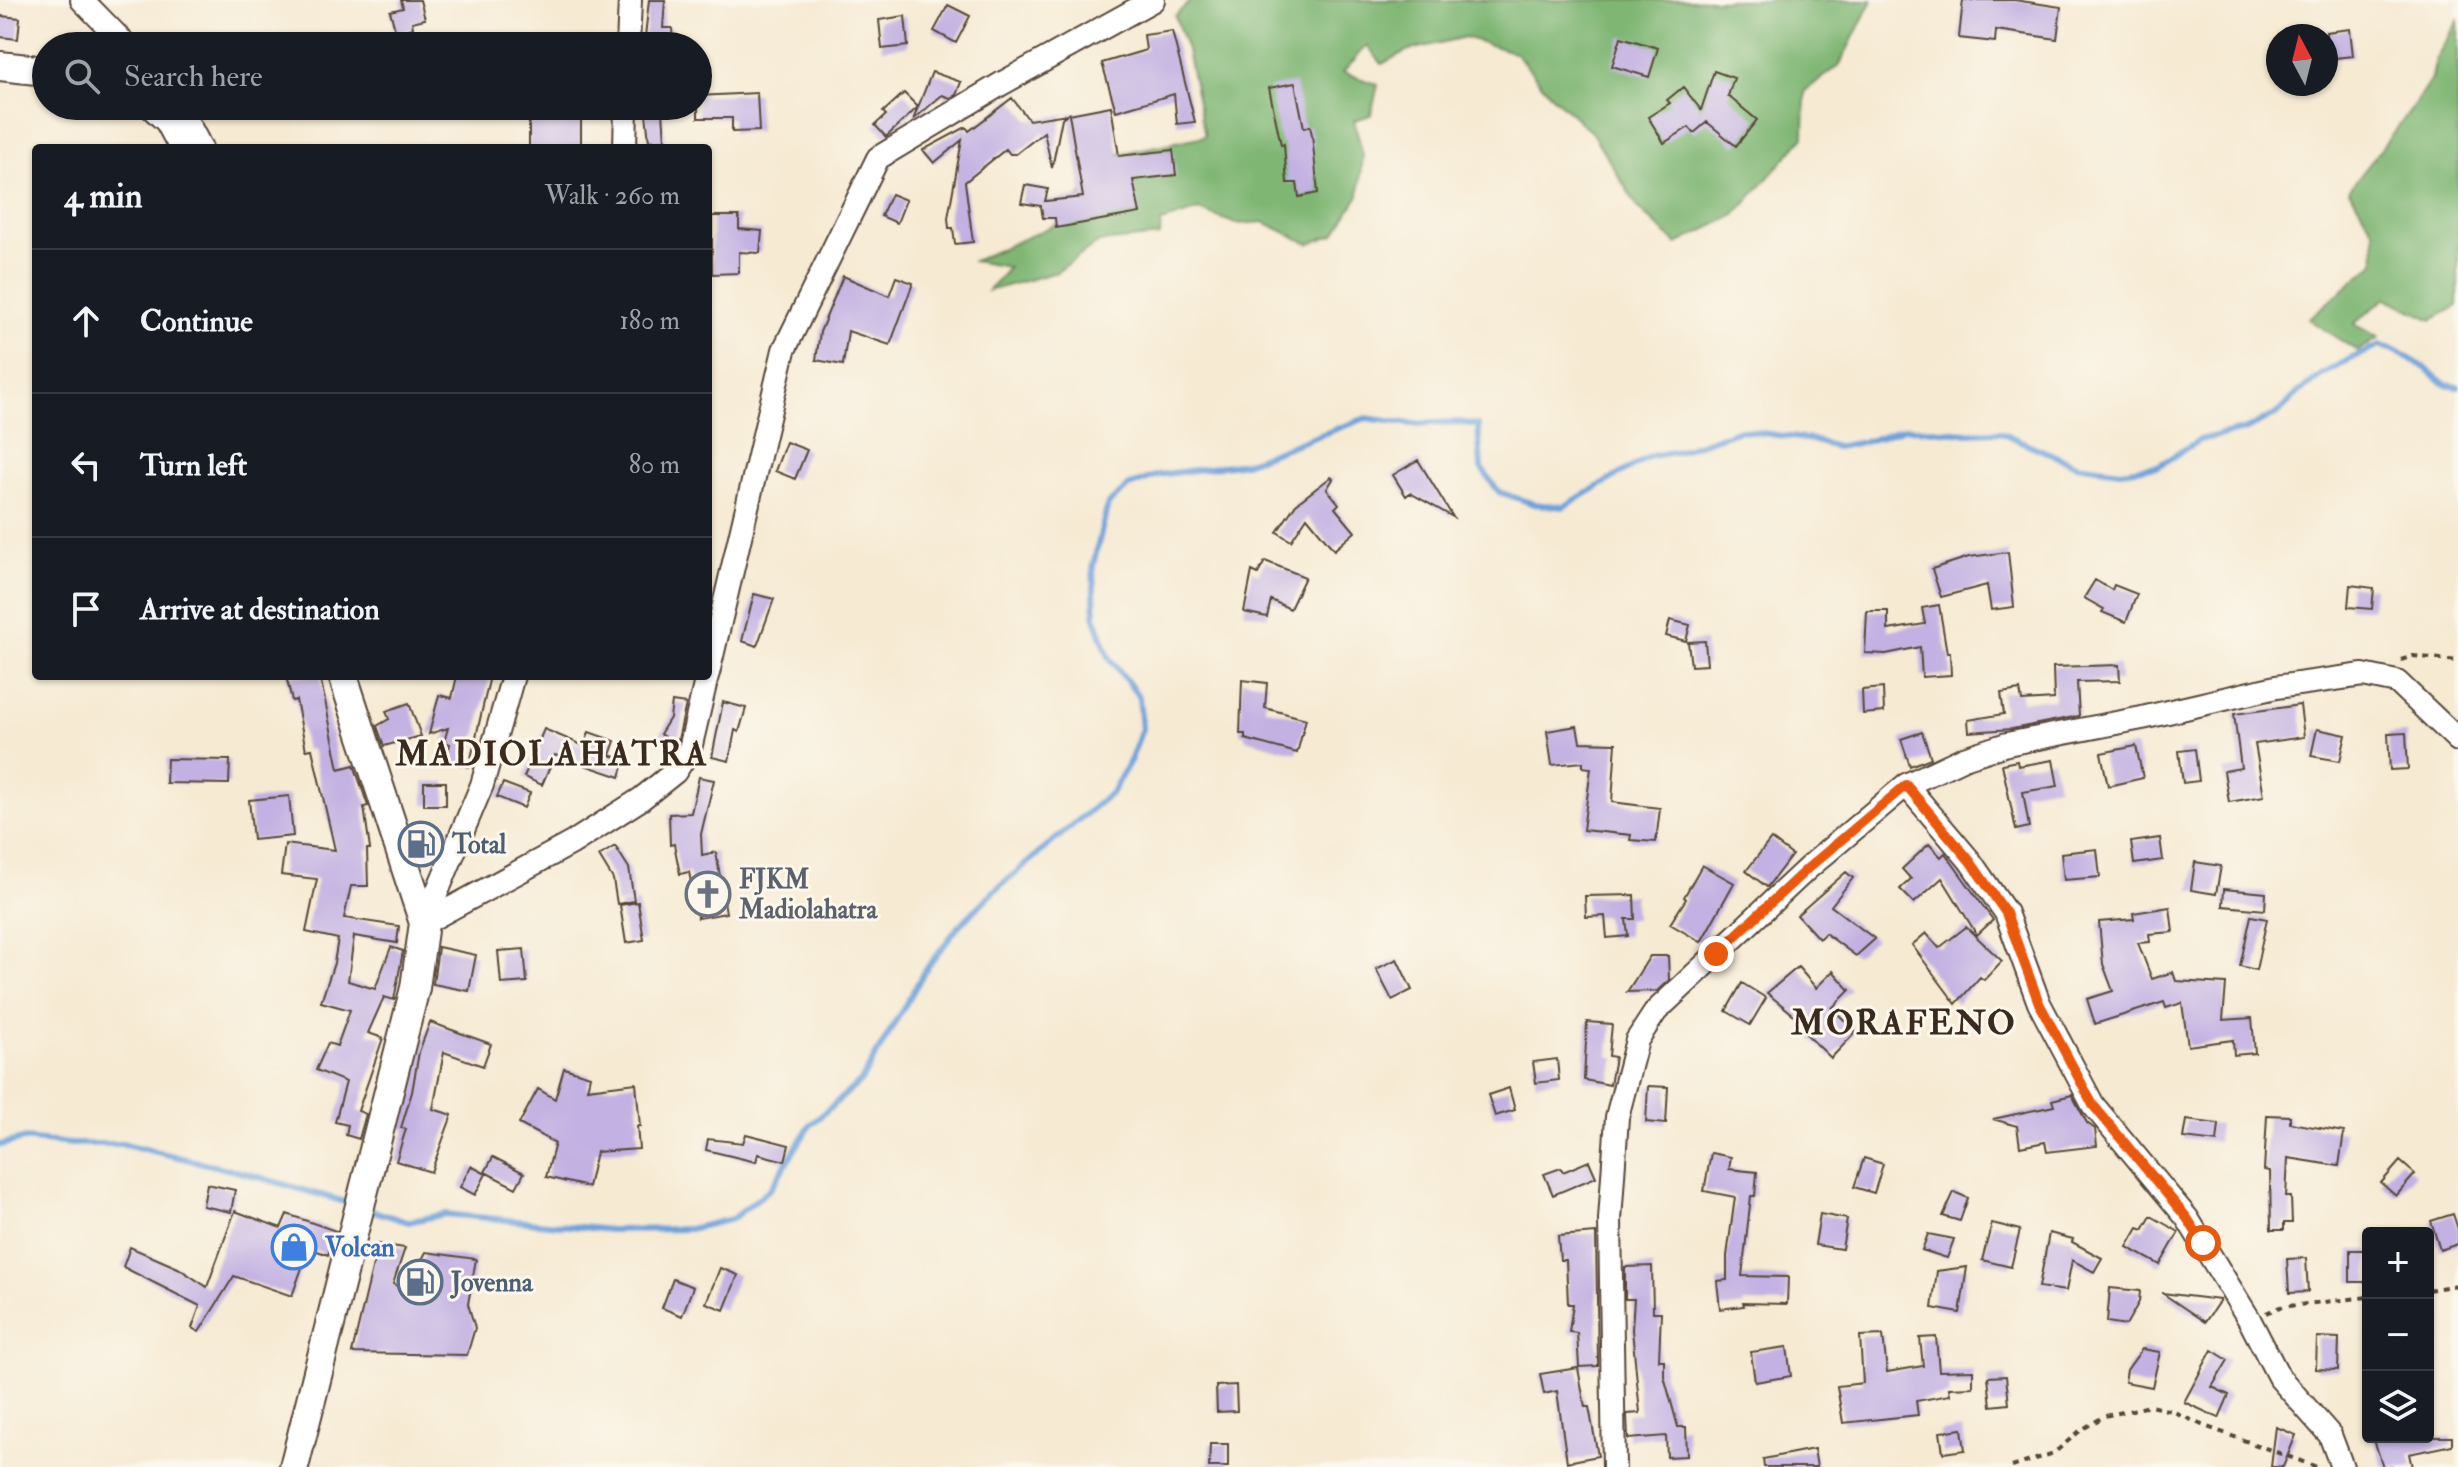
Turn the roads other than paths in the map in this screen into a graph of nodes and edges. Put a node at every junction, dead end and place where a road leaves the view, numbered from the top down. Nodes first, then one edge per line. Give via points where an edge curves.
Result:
1 (82, 0) edge
2 (630, 0) edge
3 (1153, 0) edge
4 (113, 32) edge
5 (629, 32) edge
6 (0, 66) edge
7 (32, 69) edge
8 (169, 120) edge
9 (186, 120) edge
10 (626, 120) edge
11 (182, 144) edge
12 (199, 144) edge
13 (625, 144) edge
14 (712, 657) edge
15 (344, 680) edge
16 (512, 680) edge
17 (707, 680) edge
18 (2458, 740) edge
19 (1906, 785) junction
20 (424, 923) junction
21 (294, 1467) edge
22 (1614, 1467) edge
23 (2342, 1467) edge

1 - 4 street
2 - 5 street
3 - 14 street via 878,158 784,350
6 - 7 main road
8 - 11 main road
9 - 12 street
10 - 13 street
15 - 20 main road
16 - 20 street via 482,785
17 - 20 street via 690,749 675,772 572,843
18 - 19 street via 2397,682 2363,675 2276,687 2007,744
19 - 22 street via 1808,868 1656,1011 1637,1040 1617,1117 1610,1220
19 - 23 street via 2006,913 2039,1003 2093,1105 2187,1218 2279,1377 2330,1435
20 - 21 main road via 415,988

